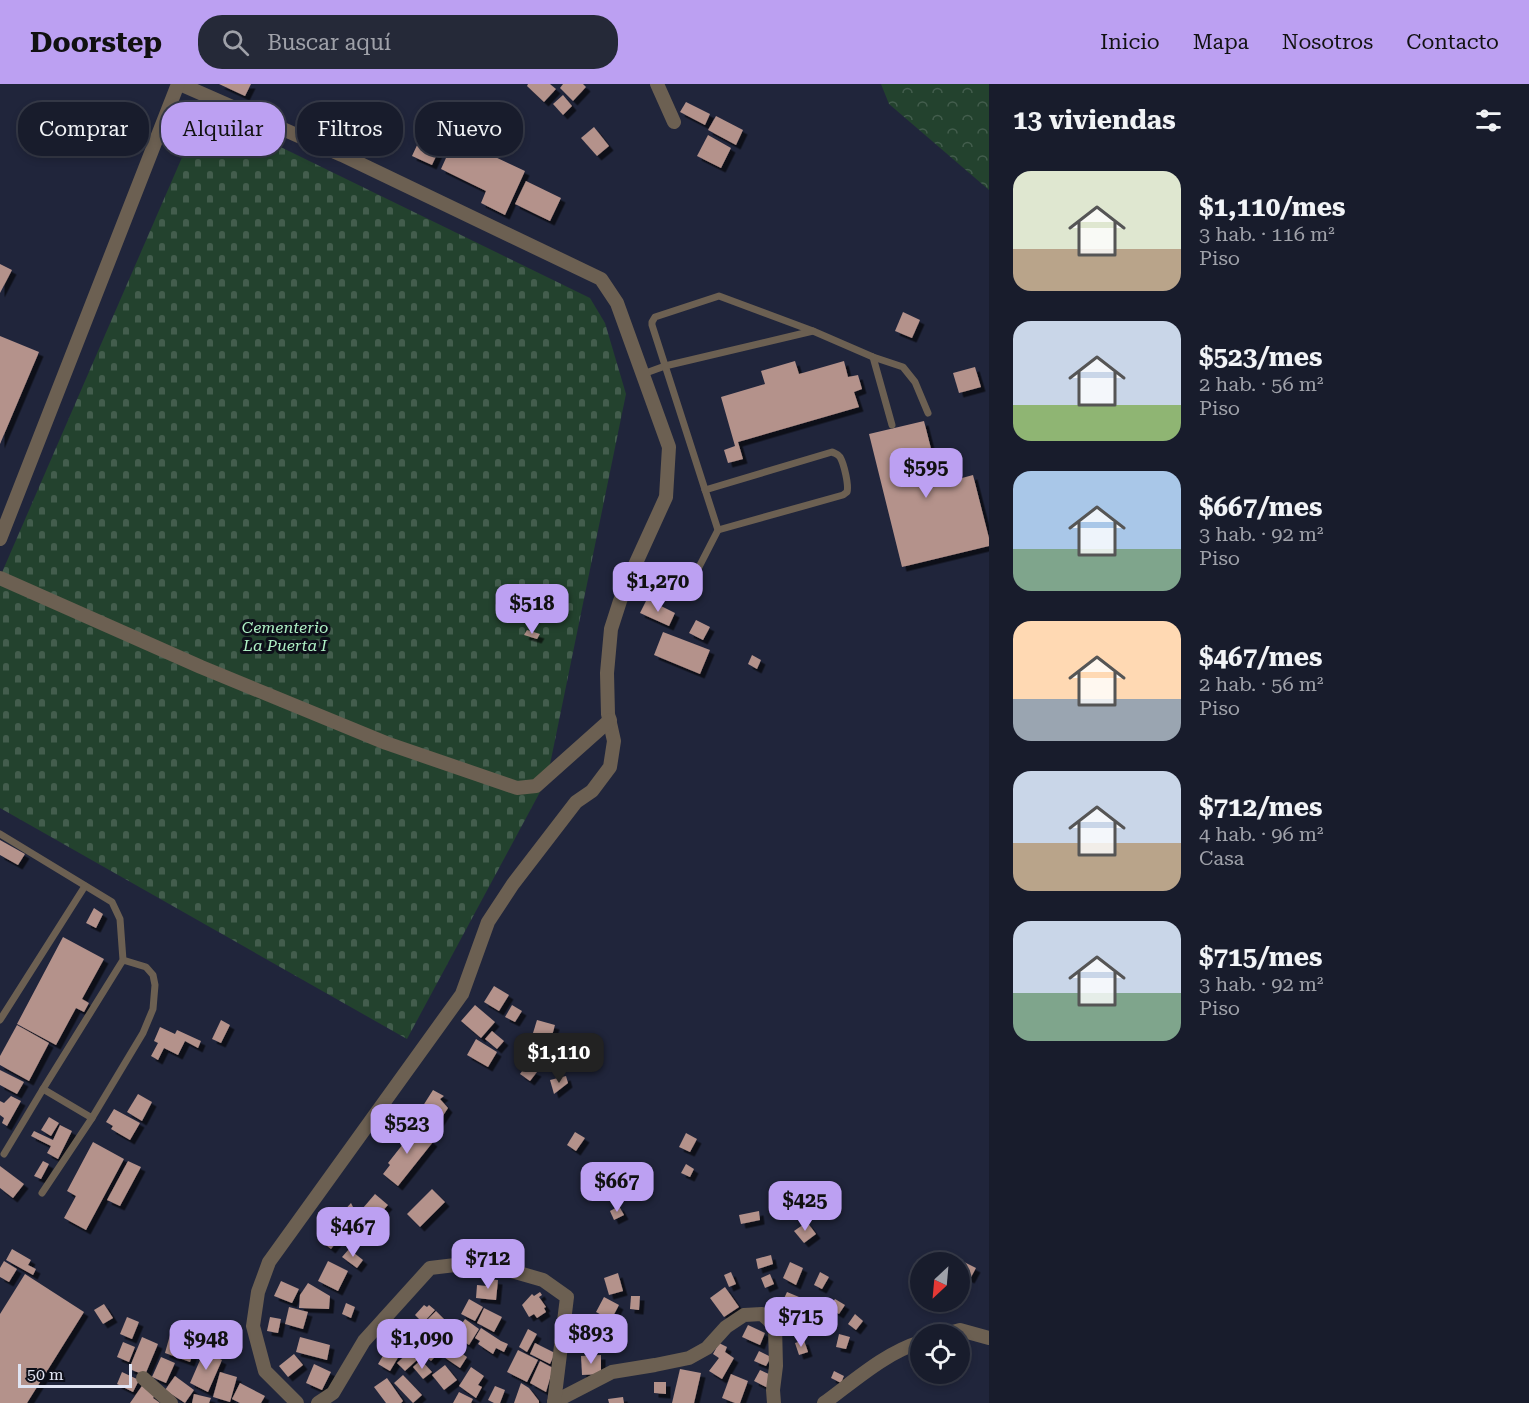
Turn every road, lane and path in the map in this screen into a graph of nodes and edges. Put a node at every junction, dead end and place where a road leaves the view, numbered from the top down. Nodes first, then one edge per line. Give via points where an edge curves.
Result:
1 (179, 84) edge
2 (657, 84) edge
3 (674, 122) dead end
4 (813, 331) junction
5 (873, 357) junction
6 (665, 366) junction
7 (643, 374) junction
8 (928, 413) dead end
9 (892, 425) dead end
10 (705, 490) junction
11 (718, 530) junction
12 (0, 539) edge
13 (630, 576) junction
14 (0, 578) edge
15 (610, 720) junction
16 (0, 834) edge
17 (85, 886) junction
18 (123, 960) junction
19 (0, 1020) edge
20 (43, 1089) junction
21 (92, 1118) junction
22 (4, 1154) dead end
23 (42, 1193) dead end
24 (970, 1333) edge
25 (989, 1338) edge
26 (910, 1346) edge
27 (143, 1378) dead end
28 (570, 1399) edge
29 (554, 1402) edge
30 (171, 1403) edge
31 (297, 1403) edge
32 (318, 1403) edge
33 (774, 1403) edge
34 (824, 1403) edge

1 - 7 street via 342,155 600,279 617,303
1 - 12 street
2 - 3 street
4 - 5 lane
4 - 6 lane
4 - 6 lane via 719,296 652,321
5 - 8 lane via 903,367 915,382
5 - 9 lane
6 - 7 lane
6 - 10 lane
7 - 13 street via 669,447 668,467 666,497
10 - 11 lane
10 - 11 lane via 832,452 841,458 849,486 843,495
11 - 13 lane via 685,588 666,588
13 - 15 street via 611,629 607,673
14 - 15 street via 386,743 517,788 536,786
15 - 31 street via 614,741 610,767 592,791 576,802 513,884 488,922 462,994 269,1262 258,1292 253,1326 265,1371
16 - 17 lane
17 - 18 lane via 112,902 120,919
17 - 19 lane
18 - 20 lane
18 - 21 lane via 146,968 153,975 153,1009
20 - 21 lane
20 - 22 lane
21 - 23 lane
24 - 25 street
26 - 34 street
27 - 30 street
28 - 29 street
28 - 33 street via 612,1372 689,1358 707,1348 726,1327 744,1315 762,1314 775,1326
29 - 32 street via 567,1298 543,1280 481,1262 430,1269 364,1341 333,1393

